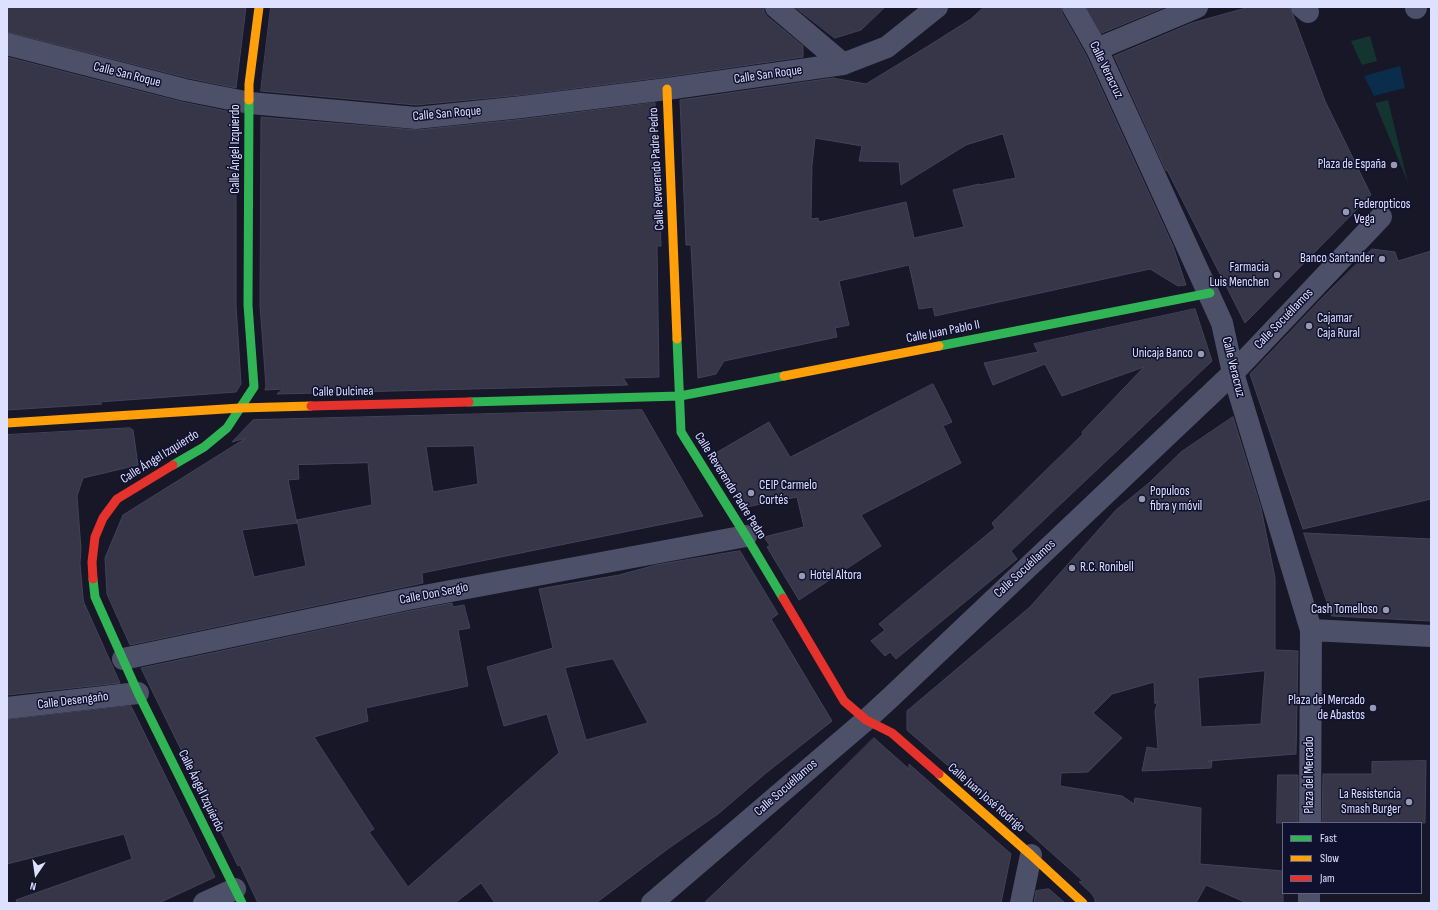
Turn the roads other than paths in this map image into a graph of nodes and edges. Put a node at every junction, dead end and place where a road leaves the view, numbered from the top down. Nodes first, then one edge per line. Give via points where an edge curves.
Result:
1 (259, 7) edge
2 (776, 7) edge
3 (937, 7) edge
4 (1073, 7) edge
5 (1197, 7) edge
6 (7, 44) edge
7 (1097, 49) junction
8 (843, 64) junction
9 (666, 89) junction
10 (250, 103) junction
11 (1381, 217) dead end
12 (1210, 293) junction
13 (1232, 373) junction
14 (680, 396) junction
15 (240, 408) junction
16 (7, 422) edge
17 (746, 536) junction
18 (1311, 630) junction
19 (1431, 640) edge
20 (123, 659) junction
21 (138, 693) junction
22 (7, 708) edge
23 (866, 720) junction
24 (1310, 822) edge
25 (1031, 855) junction
26 (239, 896) edge
27 (204, 903) edge
28 (652, 903) edge
29 (1021, 903) edge
30 (1083, 903) edge

1 - 10 street, Calle Ángel Izquierdo
2 - 8 street
3 - 8 street, Calle San Roque via 887,47
4 - 7 street, Calle Veracruz
5 - 7 street
6 - 10 street, Calle San Roque via 185,90
7 - 12 street, Calle Veracruz
8 - 9 street, Calle San Roque
9 - 10 street, Calle San Roque via 416,118
9 - 14 street, Calle Reverendo Padre Pedro
10 - 15 street, Calle Ángel Izquierdo via 248,305 254,387
11 - 13 street, Calle Socuéllamos
12 - 13 street, Calle Veracruz via 1222,323
12 - 14 street, Calle Juan Pablo II
13 - 18 street, Calle Veracruz
13 - 23 street, Calle Socuéllamos
14 - 15 street, Calle Dulcinea
14 - 17 street, Calle Reverendo Padre Pedro via 681,432
15 - 16 street, Calle Dulcinea
15 - 20 street, Calle Ángel Izquierdo via 227,428 204,447 117,499 95,537 92,562 95,596
17 - 20 street, Calle Don Sergio via 408,599
17 - 23 street, Calle Reverendo Padre Pedro via 844,701
18 - 19 street
18 - 24 street, Plaza del Mercado
20 - 21 street, Calle Ángel Izquierdo
21 - 22 street, Calle Desengaño
21 - 26 street, Calle Ángel Izquierdo
23 - 25 street, Calle Juan José Rodrigo via 892,733
23 - 28 street, Calle Socuéllamos
25 - 29 street
25 - 30 street, Calle Juan José Rodrigo
26 - 27 street

